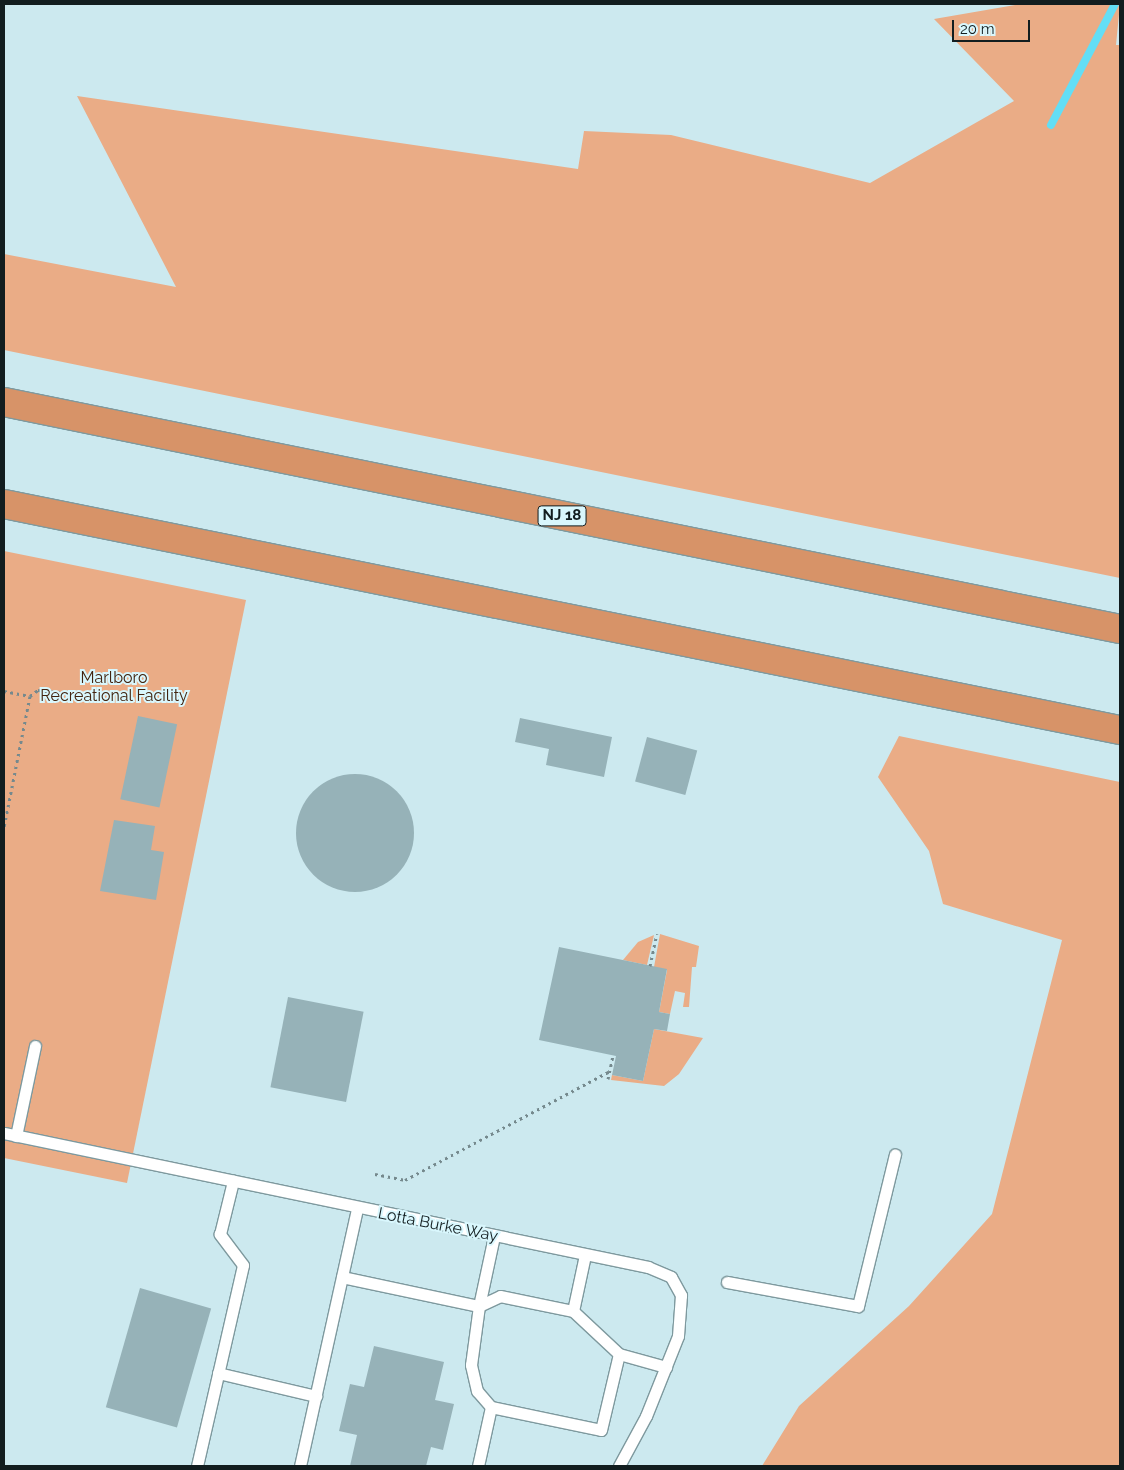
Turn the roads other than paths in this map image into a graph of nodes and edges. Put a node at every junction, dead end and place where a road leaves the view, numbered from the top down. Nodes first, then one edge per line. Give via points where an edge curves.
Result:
1 (4, 402) edge
2 (4, 504) edge
3 (1120, 629) edge
4 (1120, 730) edge
5 (35, 1046) dead end
6 (4, 1133) edge
7 (16, 1136) junction
8 (895, 1154) dead end
9 (234, 1181) junction
10 (357, 1208) junction
11 (494, 1236) junction
12 (585, 1254) junction
13 (342, 1277) junction
14 (727, 1282) dead end
15 (479, 1306) junction
16 (573, 1311) junction
17 (619, 1354) junction
18 (666, 1367) junction
19 (218, 1374) junction
20 (316, 1396) junction
21 (491, 1407) junction
22 (197, 1466) edge
23 (300, 1466) edge
24 (478, 1466) edge
25 (619, 1466) edge

1 - 3 highway, NJ 18
2 - 4 highway
5 - 7 lane
6 - 7 lane, Lotta Burke Way
7 - 9 lane, Lotta Burke Way
8 - 14 lane via 858,1306
9 - 10 lane, Lotta Burke Way
9 - 19 lane via 220,1234 243,1266
10 - 11 lane, Lotta Burke Way
10 - 13 lane
11 - 12 lane, Lotta Burke Way
11 - 15 lane
12 - 16 lane
12 - 18 lane, Lotta Burke Way via 648,1267 671,1277 681,1295 682,1317
13 - 15 lane
13 - 20 lane
15 - 16 lane via 500,1296
15 - 21 lane via 471,1364 477,1391
16 - 17 lane
17 - 18 lane
17 - 21 lane via 601,1430
18 - 25 lane, Lotta Burke Way
19 - 20 lane
19 - 22 lane
20 - 23 lane
21 - 24 lane

